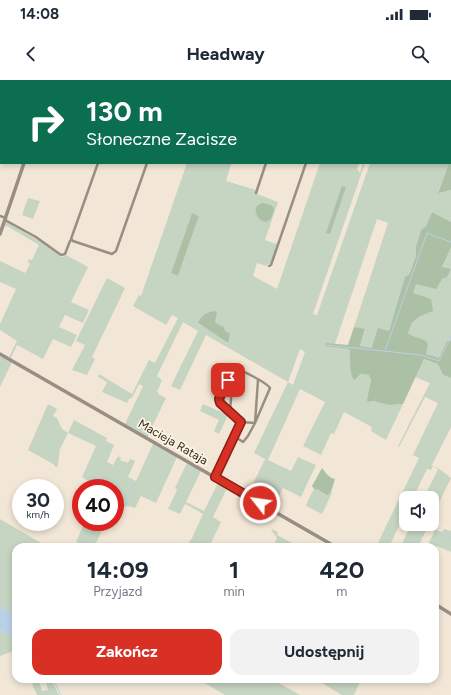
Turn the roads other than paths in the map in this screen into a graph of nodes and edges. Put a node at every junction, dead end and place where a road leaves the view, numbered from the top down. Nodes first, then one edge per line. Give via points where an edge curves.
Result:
1 (24, 164) edge
2 (98, 164) edge
3 (147, 164) edge
4 (266, 164) edge
5 (306, 164) edge
6 (256, 193) dead end
7 (0, 216) edge
8 (5, 219) junction
9 (0, 234) edge
10 (72, 240) junction
11 (269, 266) dead end
12 (0, 354) edge
13 (233, 370) junction
14 (258, 380) junction
15 (230, 413) junction
16 (241, 422) junction
17 (255, 423) junction
18 (234, 436) junction
19 (215, 477) junction
20 (329, 543) edge
21 (439, 606) edge
22 (451, 614) edge

1 - 8 street
2 - 10 street
3 - 10 street via 114,254
4 - 6 street
5 - 11 street
7 - 8 street
8 - 9 street
8 - 10 street via 61,255 66,254
12 - 19 street, Macieja Rataja
13 - 14 street via 239,369
13 - 15 street
13 - 15 street via 219,400 221,406
14 - 17 street
14 - 17 street via 270,390
15 - 16 street
16 - 17 street
16 - 18 street
17 - 18 street via 244,442
18 - 19 street
19 - 20 street, Macieja Rataja
21 - 22 street

